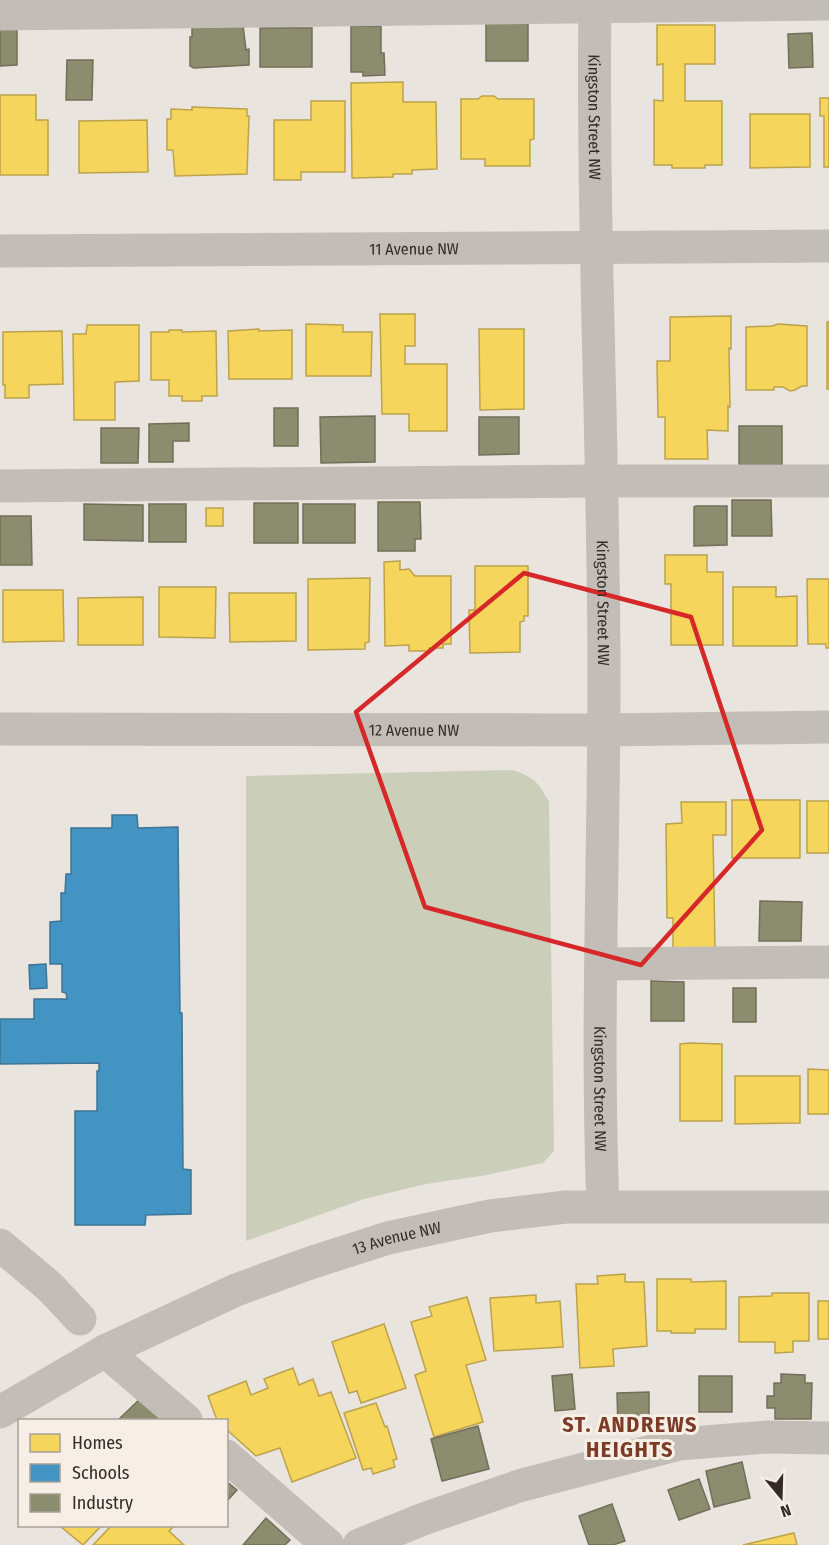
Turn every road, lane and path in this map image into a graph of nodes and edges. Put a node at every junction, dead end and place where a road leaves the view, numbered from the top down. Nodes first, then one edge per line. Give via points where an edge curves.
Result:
1 (595, 3) edge
2 (829, 4) edge
3 (0, 14) edge
4 (829, 246) edge
5 (597, 249) junction
6 (0, 251) edge
7 (602, 481) junction
8 (829, 481) edge
9 (0, 486) edge
10 (829, 728) edge
11 (0, 729) edge
12 (604, 730) junction
13 (829, 962) edge
14 (602, 964) junction
15 (603, 1206) junction
16 (829, 1207) edge
17 (0, 1245) edge
18 (80, 1319) dead end
19 (105, 1351) junction
20 (0, 1412) edge
21 (185, 1419) edge
22 (829, 1438) edge
23 (228, 1458) edge
24 (328, 1545) edge
25 (359, 1545) edge

1 - 2 street
1 - 3 street
1 - 5 street, Kingston Street NW
4 - 5 street, 11 Avenue NW
5 - 6 street, 11 Avenue NW
5 - 7 street, Kingston Street NW
7 - 8 street
7 - 9 street
7 - 12 street, Kingston Street NW
10 - 12 street, 12 Avenue NW
11 - 12 street, 12 Avenue NW
12 - 14 street, Kingston Street NW
13 - 14 street
14 - 15 street, Kingston Street NW
15 - 16 street, 13 Avenue NW
15 - 19 street, 13 Avenue NW via 490,1216 388,1238 236,1290
17 - 18 street via 50,1287
19 - 20 street, 13 Avenue NW
19 - 21 street
22 - 25 street via 768,1437 679,1444 519,1486
23 - 24 street

